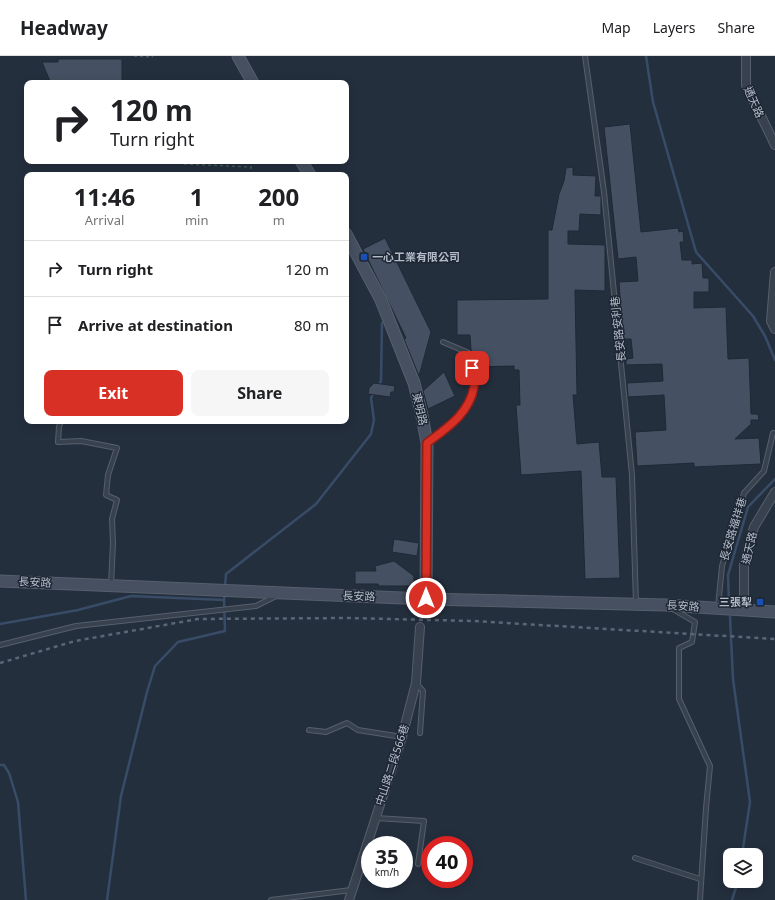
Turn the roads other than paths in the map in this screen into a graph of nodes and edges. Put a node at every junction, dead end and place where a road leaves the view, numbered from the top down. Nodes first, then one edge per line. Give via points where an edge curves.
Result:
1 (238, 56) edge
2 (585, 56) edge
3 (746, 56) edge
4 (251, 80) edge
5 (775, 145) edge
6 (349, 241) edge
7 (775, 272) edge
8 (775, 329) edge
9 (443, 342) dead end
10 (60, 424) edge
11 (773, 434) dead end
12 (427, 443) junction
13 (775, 492) edge
14 (0, 581) edge
15 (111, 586) junction
16 (281, 592) junction
17 (426, 598) junction
18 (636, 604) junction
19 (665, 605) junction
20 (718, 609) junction
21 (744, 610) junction
22 (775, 612) edge
23 (420, 627) dead end
24 (0, 646) edge
25 (416, 683) junction
26 (308, 730) dead end
27 (420, 733) dead end
28 (402, 737) junction
29 (375, 818) junction
30 (635, 858) dead end
31 (418, 864) dead end
32 (700, 879) junction
33 (352, 890) junction
34 (271, 900) edge
35 (349, 900) edge
36 (700, 900) edge

1 - 4 main road
2 - 18 lane, 長安路安利巷 via 604,192 632,475
3 - 5 street, 通天路 via 746,85
6 - 12 main road, 東明路 via 381,300 414,383
7 - 8 street via 771,321
9 - 12 lane via 469,353 474,386 468,406 458,418
10 - 15 lane via 58,442 81,441 117,448 108,475 106,494 117,500 112,518
11 - 20 lane, 長安路福祥巷 via 764,471 744,494 722,566
12 - 17 main road, 東明路
13 - 21 street, 通天路 via 754,527 744,564
14 - 15 main road, 長安路
15 - 16 main road, 長安路
16 - 17 main road, 長安路
16 - 24 lane via 256,606 76,626
17 - 18 main road, 長安路
18 - 19 main road, 長安路
19 - 20 main road, 長安路
19 - 32 lane via 696,622 692,642 679,648 679,699 710,766
20 - 21 main road
21 - 22 main road
23 - 25 street, 中山路二段566巷
25 - 27 lane via 423,691
25 - 28 street, 中山路二段566巷
26 - 28 lane via 326,732 347,722 358,730
28 - 29 street, 中山路二段566巷
29 - 31 lane via 424,821
29 - 33 street, 中山路二段566巷
30 - 32 lane
32 - 36 lane
33 - 34 lane
33 - 35 street, 中山路二段566巷

